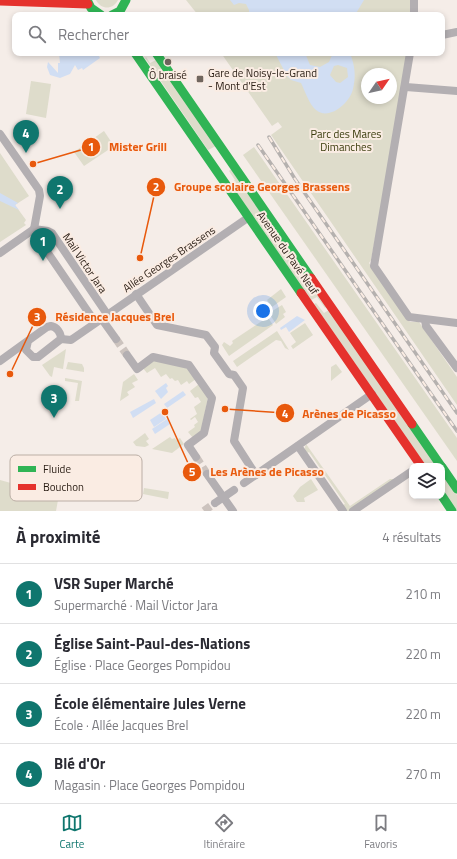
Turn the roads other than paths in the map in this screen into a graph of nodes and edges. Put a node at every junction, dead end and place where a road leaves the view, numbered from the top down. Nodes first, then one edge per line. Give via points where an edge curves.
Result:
1 (414, 0) edge
2 (0, 1) edge
3 (88, 2) edge
4 (125, 4) edge
5 (94, 12) edge
6 (116, 12) edge
7 (414, 12) edge
8 (457, 32) edge
9 (445, 34) edge
10 (137, 56) edge
11 (158, 56) edge
12 (410, 56) edge
13 (406, 86) junction
14 (457, 91) edge
15 (0, 134) edge
16 (249, 217) junction
17 (34, 229) junction
18 (0, 253) edge
19 (136, 294) junction
20 (101, 318) junction
21 (425, 320) junction
22 (457, 323) edge
23 (61, 339) junction
24 (116, 339) tunnel mouth
25 (28, 342) junction
26 (127, 356) tunnel mouth
27 (0, 361) edge
28 (457, 368) edge
29 (372, 394) junction
30 (298, 446) junction
31 (196, 457) tunnel mouth
32 (419, 463) edge
33 (439, 463) edge
34 (445, 471) edge
35 (409, 473) edge
36 (207, 474) tunnel mouth
37 (256, 475) junction
38 (244, 483) dead end
39 (457, 489) edge
40 (234, 490) dead end
41 (224, 497) junction
42 (444, 499) edge
43 (215, 503) tunnel mouth
44 (233, 511) edge
45 (343, 511) edge
46 (353, 511) edge
47 (452, 511) edge

1 - 7 street
2 - 3 main road
3 - 5 main road
4 - 6 main road
8 - 9 street
10 - 16 main road, Avenue du Pavé Neuf
11 - 33 main road, Avenue du Pavé Neuf
12 - 13 street
13 - 14 street
13 - 21 street via 374,266 409,317
15 - 17 street via 40,193
16 - 19 street, Allée Georges Brassens
16 - 29 main road, Avenue du Pavé Neuf
17 - 18 street
17 - 20 street, Mail Victor Jara
17 - 20 street, Mail Victor Jara via 52,233
19 - 20 street, Allée Georges Brassens
19 - 37 street via 157,325 206,335 215,348 214,352 243,388 234,441
20 - 23 street, Allée Georges Brassens via 71,340
20 - 24 street, Mail Victor Jara
21 - 22 street
21 - 28 street via 426,326
23 - 25 street via 59,330 51,326
23 - 25 street via 38,357 33,357 26,350
25 - 27 street
26 - 31 street via 136,369 153,357 189,365 204,386 212,398 204,433 188,445
29 - 30 street
29 - 32 main road, Avenue du Pavé Neuf
30 - 37 street
30 - 45 street
34 - 39 main road, Avenue du Pavé Neuf
35 - 46 street
36 - 41 street
37 - 38 street
40 - 41 street
41 - 43 street
41 - 44 street
42 - 47 main road

